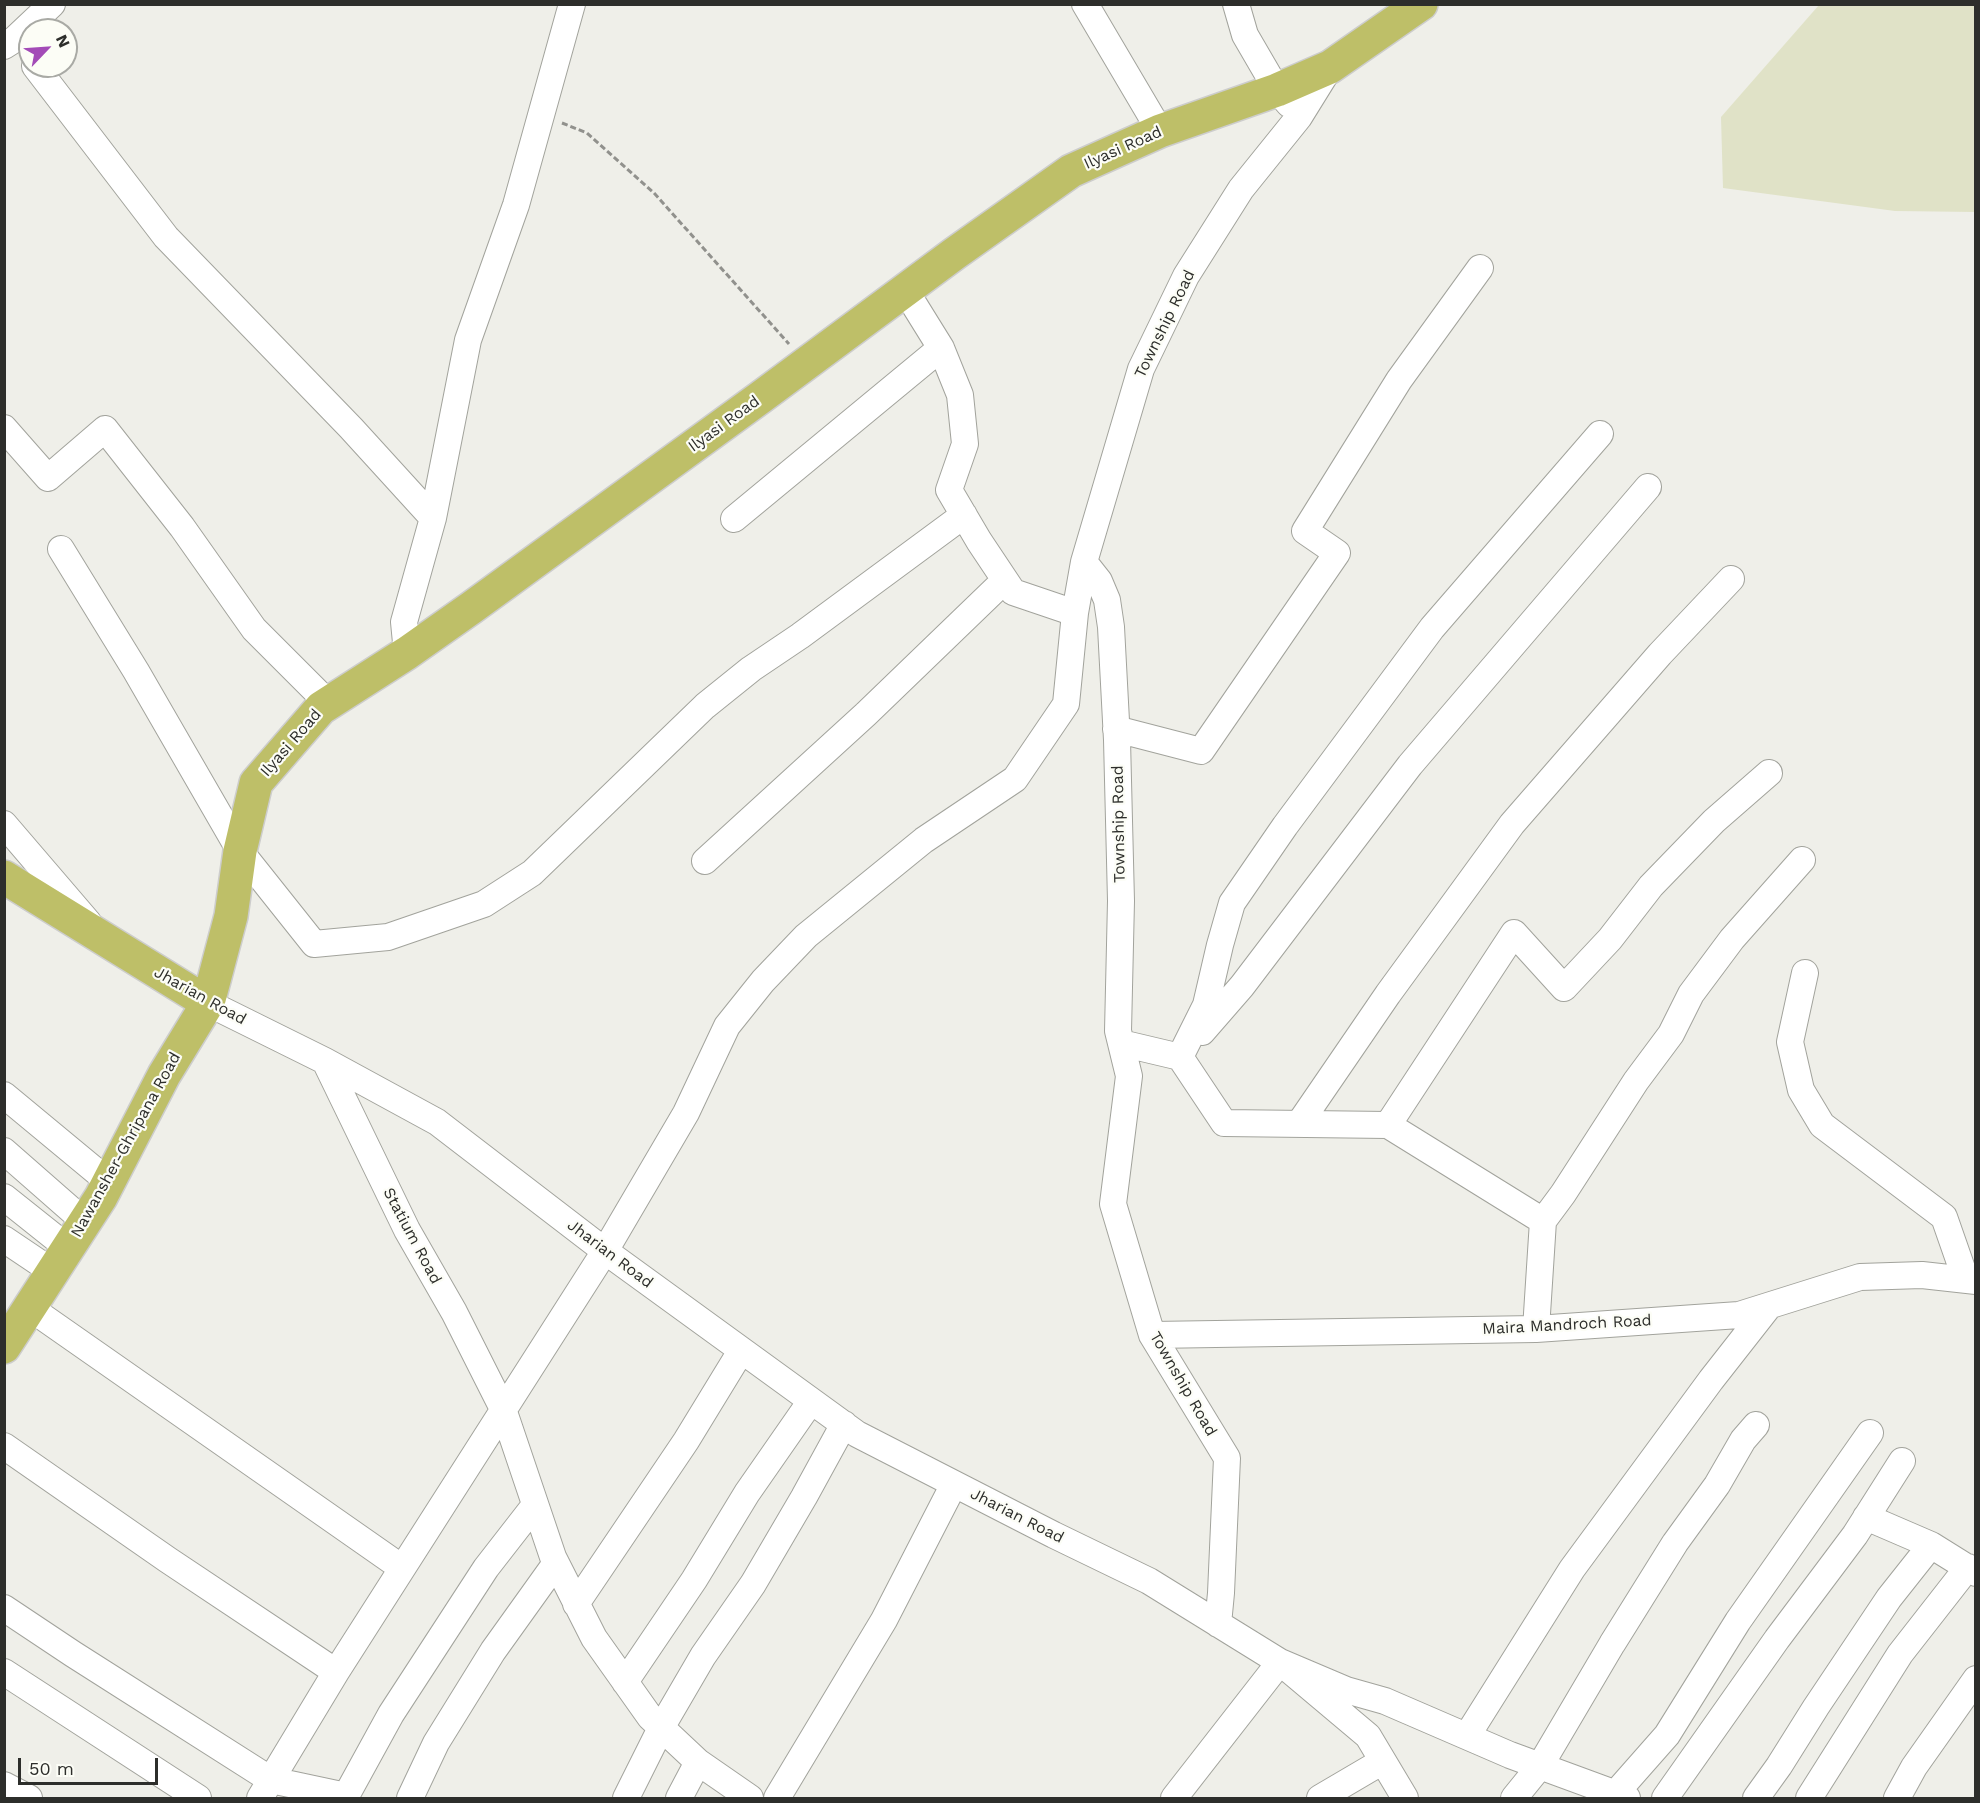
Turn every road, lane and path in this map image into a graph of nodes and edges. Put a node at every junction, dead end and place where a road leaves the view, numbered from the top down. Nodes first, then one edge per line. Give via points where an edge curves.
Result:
1 (52, 4) edge
2 (572, 4) edge
3 (1084, 4) edge
4 (1236, 4) edge
5 (1421, 4) edge
6 (13, 43) edge
7 (1330, 67) junction
8 (45, 78) edge
9 (1277, 90) junction
10 (540, 114) junction
11 (1299, 117) junction
12 (1160, 131) junction
13 (1480, 268) dead end
14 (906, 290) junction
15 (941, 348) junction
16 (806, 364) junction
17 (4, 428) edge
18 (1600, 434) dead end
19 (1648, 487) dead end
20 (964, 515) junction
21 (434, 518) junction
22 (734, 519) dead end
23 (61, 549) dead end
24 (1084, 562) junction
25 (1731, 579) dead end
26 (1005, 580) junction
27 (1076, 613) junction
28 (407, 653) junction
29 (328, 703) junction
30 (1116, 729) junction
31 (1769, 773) dead end
32 (4, 824) edge
33 (240, 851) junction
34 (1802, 860) dead end
35 (705, 861) dead end
36 (4, 877) edge
37 (100, 937) junction
38 (1805, 973) dead end
39 (208, 1004) junction
40 (1121, 1043) junction
41 (1180, 1057) junction
42 (325, 1060) junction
43 (4, 1095) edge
44 (1299, 1124) junction
45 (1388, 1125) junction
46 (4, 1151) edge
47 (109, 1182) junction
48 (4, 1197) edge
49 (1543, 1221) junction
50 (4, 1239) edge
51 (69, 1247) junction
52 (606, 1251) junction
53 (1971, 1280) edge
54 (1768, 1306) junction
55 (30, 1308) junction
56 (1536, 1329) junction
57 (1152, 1335) junction
58 (4, 1347) edge
59 (741, 1351) junction
60 (812, 1401) junction
61 (503, 1409) junction
62 (844, 1424) junction
63 (1756, 1425) dead end
64 (1870, 1433) dead end
65 (4, 1446) edge
66 (1902, 1461) dead end
67 (954, 1484) junction
68 (536, 1506) junction
69 (1866, 1517) junction
70 (1931, 1545) junction
71 (556, 1563) junction
72 (402, 1568) junction
73 (1972, 1570) edge
74 (576, 1604) junction
75 (4, 1608) edge
76 (1218, 1624) junction
77 (1280, 1662) junction
78 (4, 1672) edge
79 (336, 1672) junction
80 (1976, 1679) edge
81 (625, 1682) junction
82 (661, 1728) junction
83 (1467, 1736) junction
84 (1383, 1761) junction
85 (698, 1762) junction
86 (1540, 1766) junction
87 (4, 1785) edge
88 (265, 1790) edge
89 (1604, 1794) edge
90 (29, 1798) edge
91 (198, 1798) edge
92 (410, 1798) edge
93 (626, 1798) edge
94 (679, 1798) edge
95 (750, 1798) edge
96 (777, 1798) edge
97 (1174, 1798) edge
98 (1320, 1798) edge
99 (1405, 1798) edge
100 (1514, 1798) edge
101 (1665, 1798) edge
102 (1756, 1798) edge
103 (1809, 1798) edge
104 (1897, 1798) edge

1 - 6 street
2 - 10 street
3 - 12 street
4 - 9 street via 1245,35
5 - 7 main road, Ilyasi Road
7 - 9 main road, Ilyasi Road
7 - 11 street, Township Road
8 - 21 street via 166,237
9 - 11 street
9 - 12 main road, Ilyasi Road
10 - 16 path via 587,133 654,193
10 - 21 street via 516,205 468,340
11 - 24 street, Township Road via 1241,189 1204,247 1141,369
12 - 14 main road, Ilyasi Road via 1071,171
13 - 30 street via 1400,380 1305,531 1337,553 1202,751
14 - 15 street
14 - 16 main road, Ilyasi Road
15 - 20 street via 960,395 965,444 949,490
15 - 22 street
16 - 28 main road, Ilyasi Road
17 - 29 street via 48,478 105,429 182,527 254,629
18 - 41 street via 1432,628 1232,903 1206,1005
19 - 41 street via 1410,765 1242,986
20 - 26 street
20 - 33 street via 705,706 532,873 484,904 388,937 314,944
21 - 28 street via 404,622
23 - 33 street
24 - 27 street
24 - 30 street, Township Road via 1107,600
25 - 44 street via 1512,824
26 - 27 street via 1013,592
26 - 35 street
27 - 52 street via 1066,704 1015,779 915,847 806,936 763,981 727,1026 686,1113
28 - 29 main road, Ilyasi Road
29 - 33 main road, Ilyasi Road via 256,783
30 - 40 street, Township Road
31 - 45 street via 1714,821 1651,886 1610,939 1564,988 1514,933
32 - 37 street
33 - 39 main road, Ilyasi Road via 231,916
34 - 49 street via 1732,939 1691,994 1671,1034
36 - 37 main road, Jharian Road
37 - 39 main road, Jharian Road
38 - 53 street via 1790,1042 1801,1090 1822,1125 1944,1217
39 - 42 street, Jharian Road
39 - 47 main road, Nawansher-Ghripana Road via 164,1075
40 - 41 street
40 - 57 street, Township Road via 1129,1076 1113,1204
41 - 44 street via 1224,1123
42 - 52 street, Jharian Road via 437,1122
42 - 61 street, Statium Road via 407,1230
43 - 47 street
44 - 45 street
45 - 49 street
46 - 51 street
47 - 51 main road, Nawansher-Ghripana Road
48 - 51 street
49 - 56 street
50 - 51 street
51 - 55 main road, Nawansher-Ghripana Road
52 - 59 street, Jharian Road
52 - 61 street
53 - 54 street, Maira Mandroch Road via 1922,1275 1860,1278
54 - 56 street, Maira Mandroch Road via 1739,1315
54 - 83 street via 1572,1569
55 - 58 main road, Nawansher-Ghripana Road
55 - 72 street
56 - 57 street, Maira Mandroch Road
57 - 76 street, Township Road via 1227,1458
59 - 60 street, Jharian Road
59 - 74 street via 686,1441
60 - 62 street, Jharian Road
60 - 81 street via 747,1493
61 - 68 street, Statium Road
61 - 72 street
62 - 67 street, Jharian Road
62 - 82 street via 753,1584 703,1656
63 - 86 street via 1675,1543
64 - 89 street via 1738,1621 1666,1735
65 - 79 street
66 - 69 street
67 - 76 street, Jharian Road via 1149,1581
67 - 96 street via 884,1620
68 - 71 street, Statium Road
68 - 88 street via 486,1568 391,1714 346,1796
69 - 70 street
69 - 101 street
70 - 73 street
70 - 102 street via 1889,1598
71 - 74 street, Statium Road
71 - 92 street via 493,1652 436,1743
72 - 79 street
73 - 103 street via 1900,1654
74 - 81 street, Statium Road
75 - 88 street
76 - 77 street, Jharian Road
77 - 83 street
77 - 84 street via 1368,1736
77 - 97 street
78 - 91 street
79 - 88 street
80 - 104 street
81 - 82 street, Statium Road
82 - 85 street, Statium Road
82 - 93 street
83 - 86 street
84 - 98 street
84 - 99 street
85 - 94 street
85 - 95 street, Statium Road
86 - 89 street
86 - 100 street
87 - 90 street

